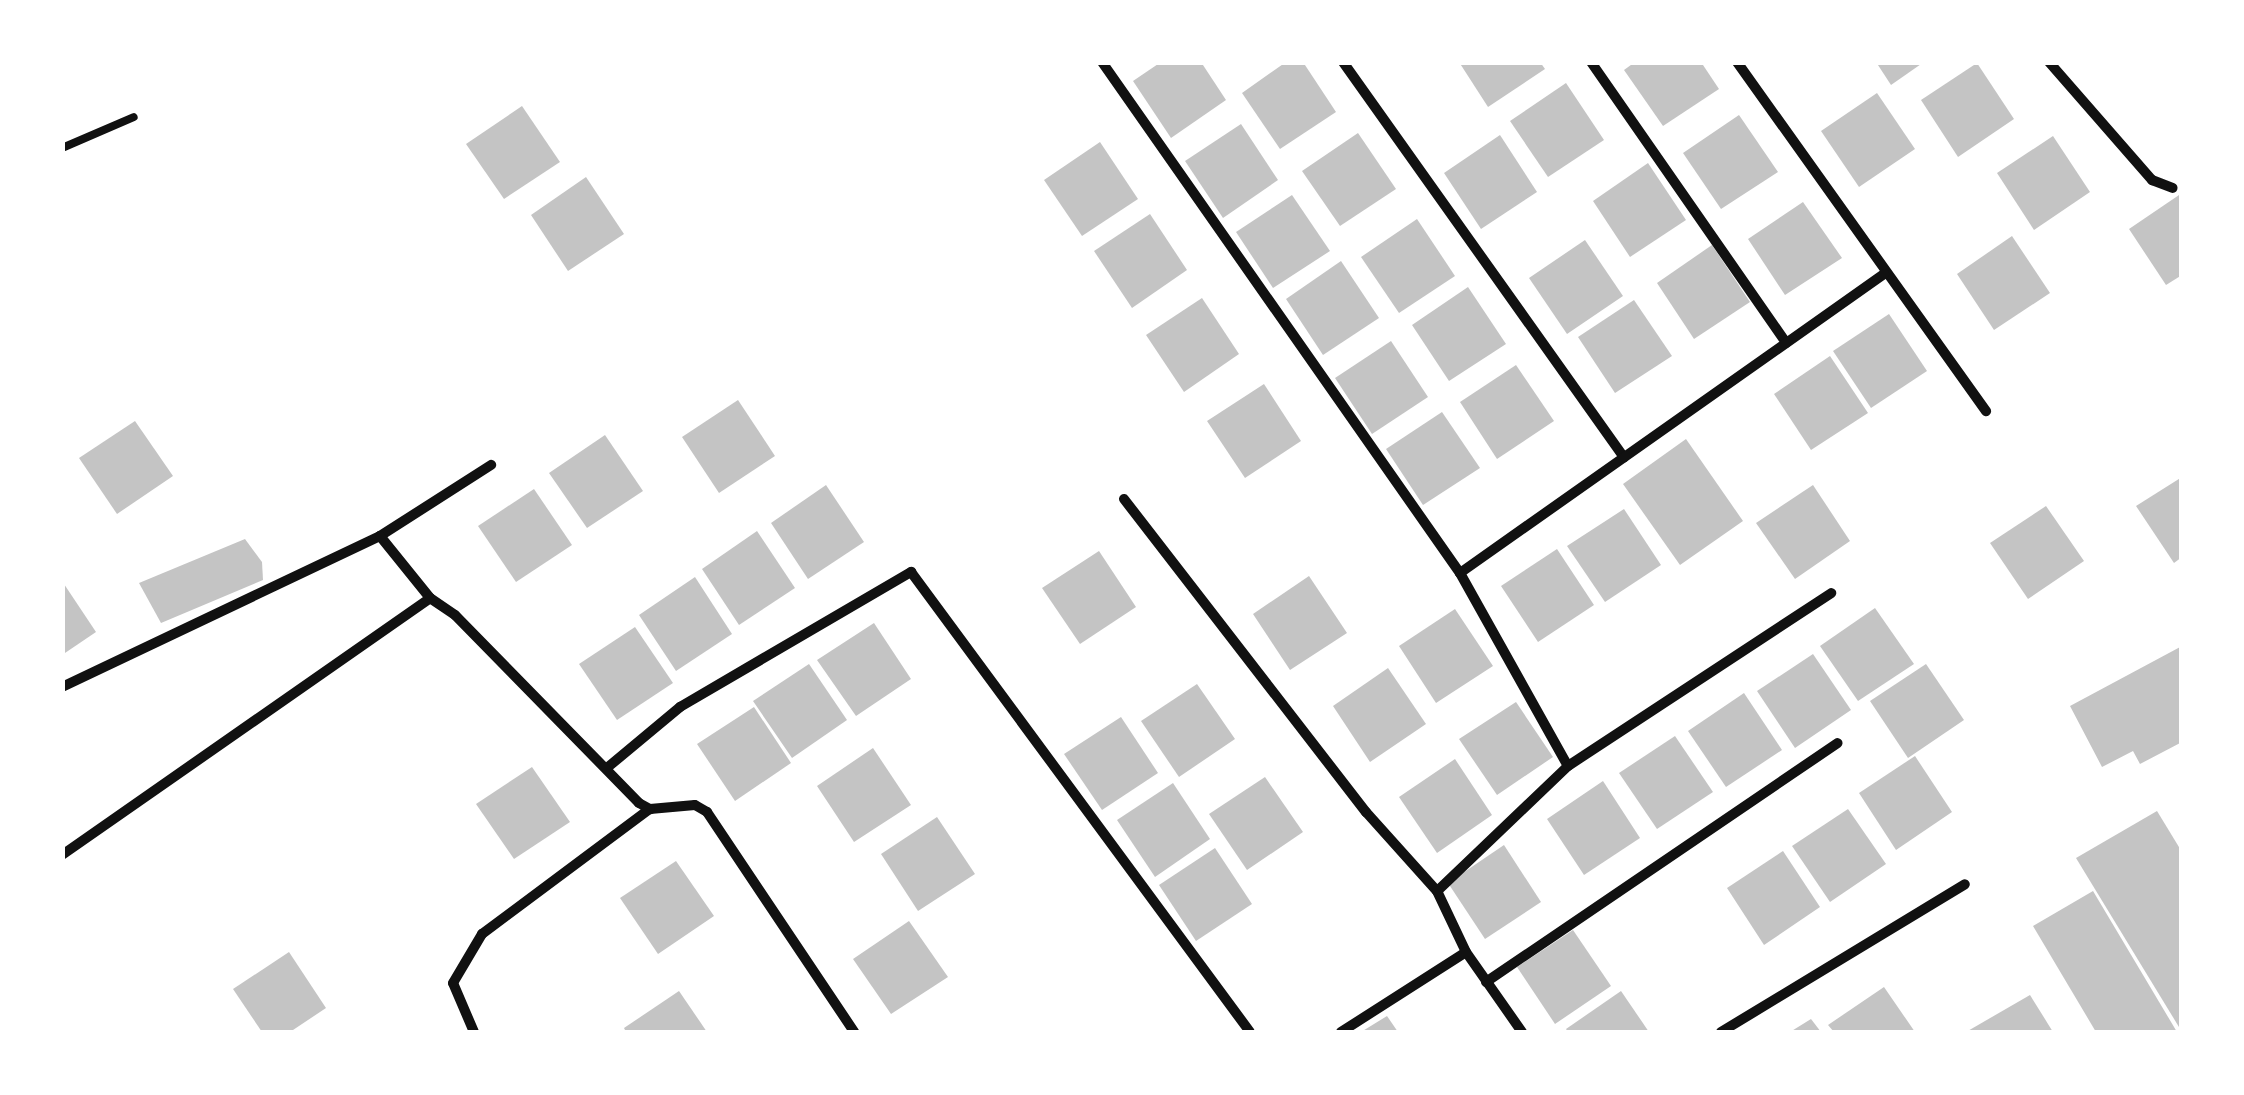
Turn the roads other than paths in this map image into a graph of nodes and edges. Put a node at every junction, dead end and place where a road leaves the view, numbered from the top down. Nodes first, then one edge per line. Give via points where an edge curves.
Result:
1 (1102, 62) edge
2 (1343, 62) edge
3 (1591, 62) edge
4 (1738, 62) edge
5 (2049, 62) edge
6 (134, 117) dead end
7 (62, 148) edge
8 (2173, 188) dead end
9 (1884, 274) junction
10 (1786, 343) junction
11 (1986, 411) dead end
12 (1624, 457) junction
13 (491, 465) dead end
14 (1124, 499) dead end
15 (380, 536) junction
16 (1460, 573) junction
17 (1831, 593) dead end
18 (430, 598) junction
19 (62, 688) edge
20 (1838, 743) dead end
21 (1568, 766) junction
22 (608, 767) junction
23 (650, 809) junction
24 (62, 855) edge
25 (1965, 884) dead end
26 (1437, 891) junction
27 (1466, 952) junction
28 (1486, 982) junction
29 (474, 1032) edge
30 (854, 1032) edge
31 (1250, 1032) edge
32 (1341, 1032) edge
33 (1522, 1032) edge
34 (1722, 1032) edge

1 - 16 street
2 - 12 street
3 - 10 street
4 - 9 street
5 - 8 street via 2152,180
6 - 7 lane
9 - 10 street
9 - 11 street
10 - 12 street
12 - 16 street
13 - 15 street
14 - 26 street via 1366,812
15 - 18 street
15 - 19 street
16 - 21 street
17 - 21 street
18 - 22 street
18 - 24 street
20 - 28 street
21 - 26 street
22 - 23 street
22 - 31 street via 680,706 911,572
23 - 29 street via 482,934 453,983
23 - 30 street via 695,805 719,826
25 - 34 street
26 - 27 street
27 - 28 street
27 - 32 street
28 - 33 street

